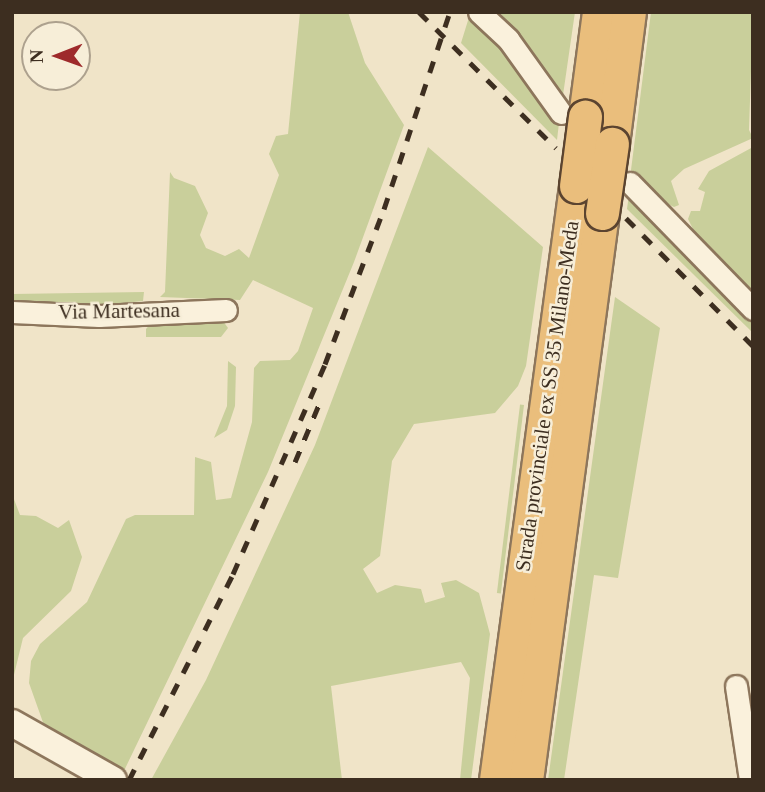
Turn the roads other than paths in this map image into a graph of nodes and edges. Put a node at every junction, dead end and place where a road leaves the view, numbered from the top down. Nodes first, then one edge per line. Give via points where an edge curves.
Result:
1 (479, 12) edge
2 (599, 12) edge
3 (629, 12) edge
4 (573, 115) junction
5 (631, 183) dead end
6 (753, 309) edge
7 (226, 310) dead end
8 (12, 312) edge
9 (736, 687) dead end
10 (12, 723) edge
11 (113, 780) edge
12 (496, 780) edge
13 (526, 780) edge
14 (750, 780) edge

1 - 4 street
2 - 4 highway, Strada provinciale ex SS 35 Milano-Meda
3 - 13 highway, Strada provinciale ex SS 35 Milano-Meda, bridge
4 - 12 highway, Strada provinciale ex SS 35 Milano-Meda, bridge via 576,186
5 - 6 street
7 - 8 street, Via Martesana via 99,316
9 - 14 street
10 - 11 street

